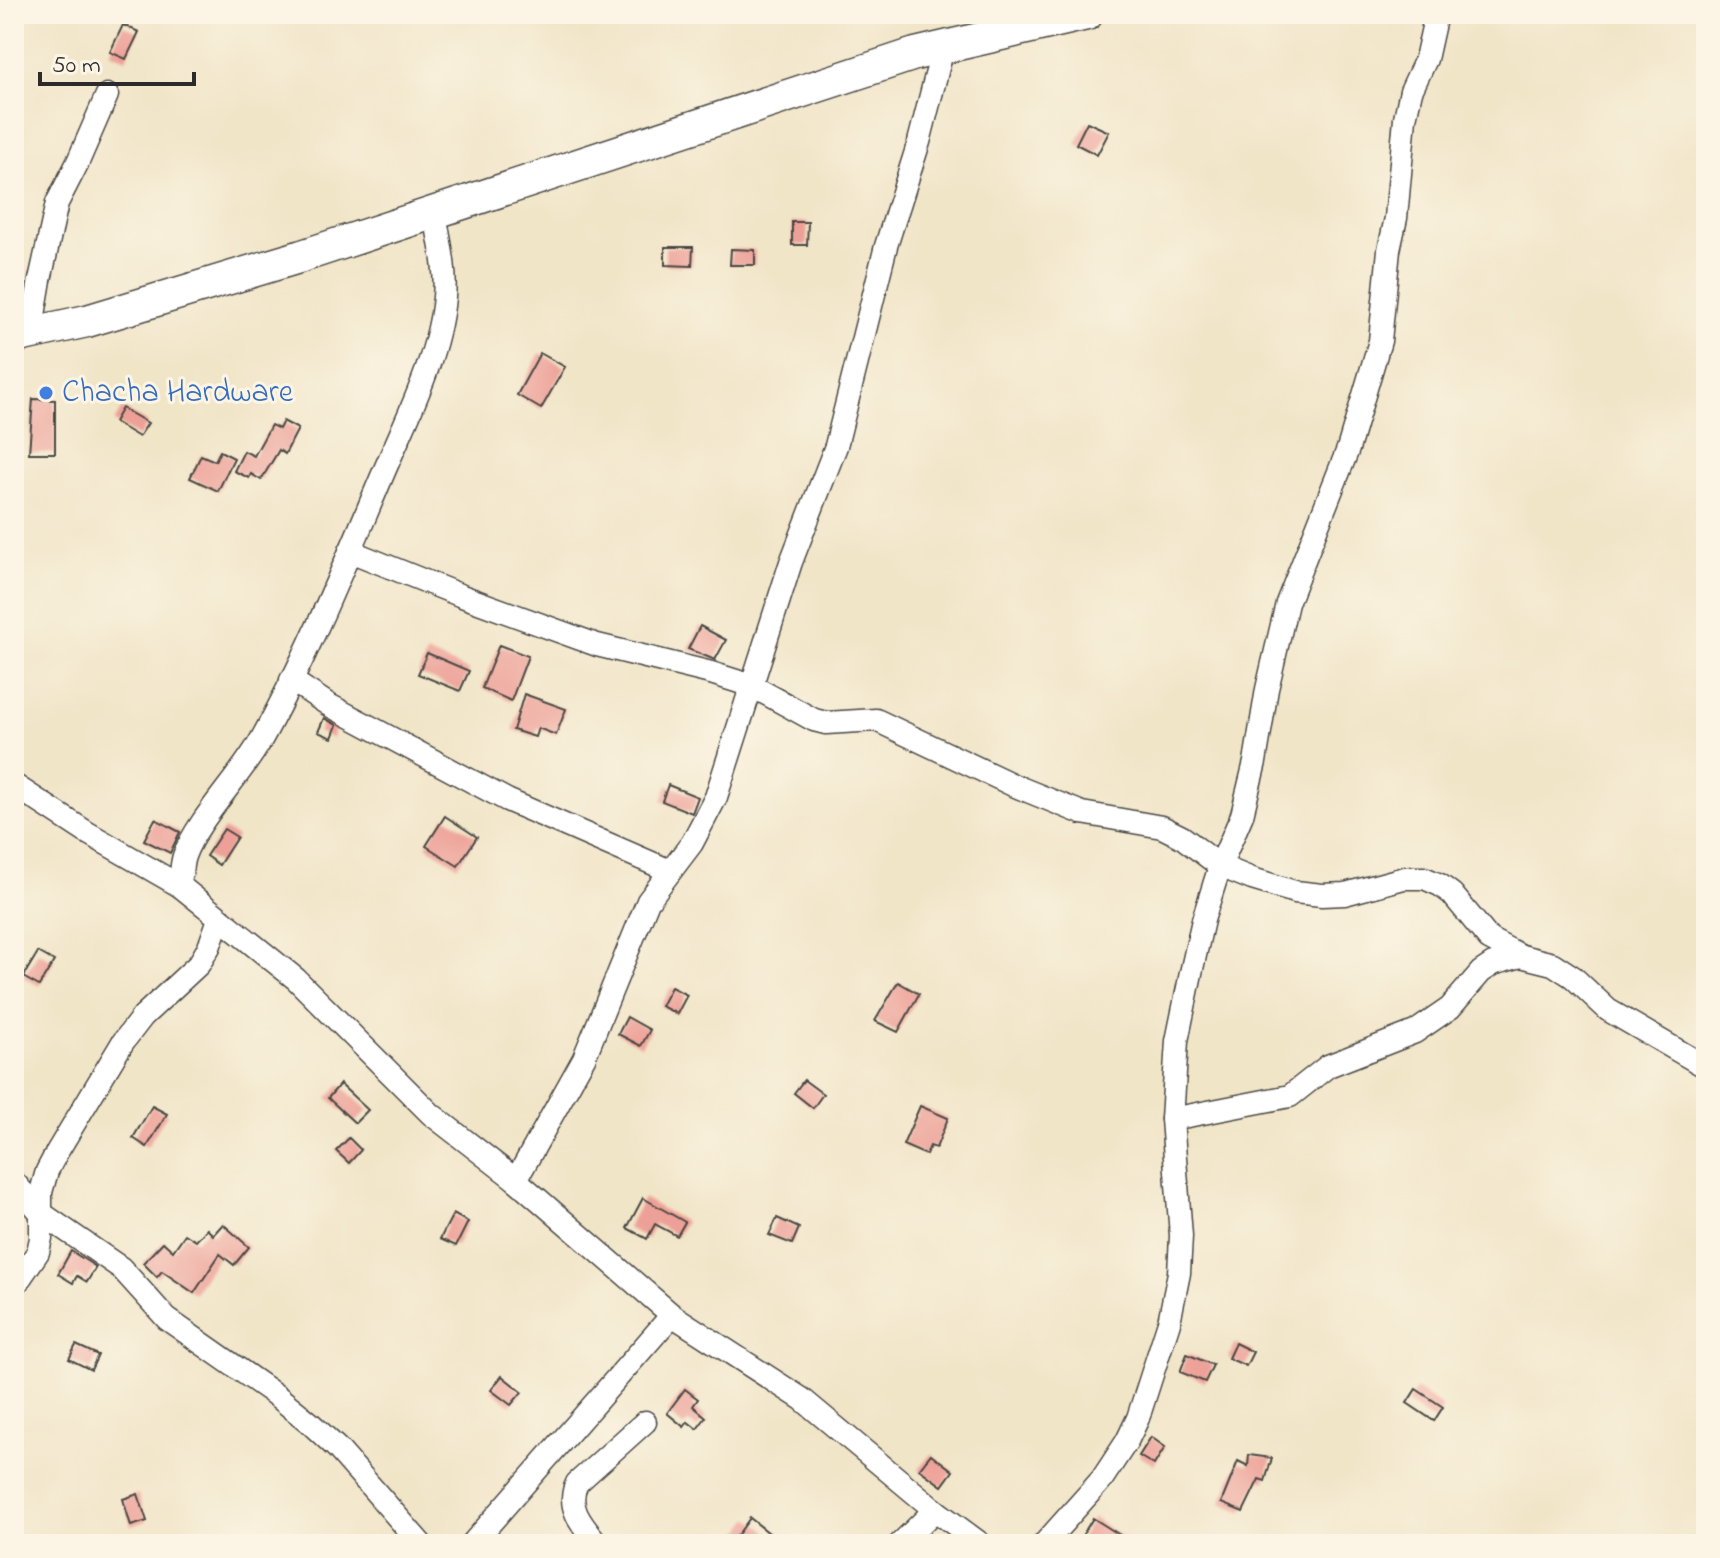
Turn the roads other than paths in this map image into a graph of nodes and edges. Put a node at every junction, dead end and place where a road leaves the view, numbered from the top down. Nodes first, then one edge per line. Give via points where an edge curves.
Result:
1 (1087, 14) edge
2 (1436, 14) edge
3 (943, 48) junction
4 (107, 95) dead end
5 (435, 213) junction
6 (23, 335) edge
7 (350, 551) junction
8 (291, 680) junction
9 (752, 686) junction
10 (14, 785) edge
11 (1220, 866) junction
12 (670, 871) junction
13 (180, 886) junction
14 (219, 919) junction
15 (1521, 956) junction
16 (1706, 1067) edge
17 (1172, 1119) junction
18 (516, 1180) junction
19 (14, 1182) edge
20 (41, 1213) junction
21 (14, 1287) edge
22 (672, 1315) junction
23 (645, 1422) dead end
24 (935, 1510) junction
25 (421, 1544) edge
26 (472, 1544) edge
27 (598, 1544) edge
28 (900, 1544) edge
29 (981, 1544) edge
30 (1044, 1544) edge

1 - 3 street
2 - 11 street via 1405,118 1380,341 1348,449 1287,603 1242,815
3 - 5 street via 816,85
3 - 9 street via 836,446 791,562
4 - 6 street via 57,203
5 - 6 street via 100,318
5 - 7 street via 444,271 437,332
7 - 8 street
7 - 9 street via 597,645
8 - 12 street via 507,800
8 - 13 street via 249,762 193,838
9 - 11 street via 814,720 876,720 890,725 1082,813 1162,827
9 - 12 street via 716,797
10 - 13 street
11 - 15 street via 1295,892 1322,895 1424,878 1452,894 1489,939
11 - 17 street via 1180,1027
12 - 18 street via 648,901 584,1058
13 - 14 street
14 - 18 street via 296,979 431,1114
14 - 20 street via 199,964 123,1042 47,1171
15 - 16 street via 1553,964 1608,1010
15 - 17 street via 1481,972 1450,1008 1415,1032 1328,1066 1290,1096
17 - 30 street via 1181,1236 1179,1273 1161,1351 1127,1441 1102,1479
18 - 22 street
19 - 20 street
20 - 21 street via 38,1252
20 - 25 street via 121,1268 183,1333 309,1422
22 - 24 street via 802,1399
22 - 26 street
23 - 27 street via 572,1493 579,1518
24 - 28 street
24 - 29 street

